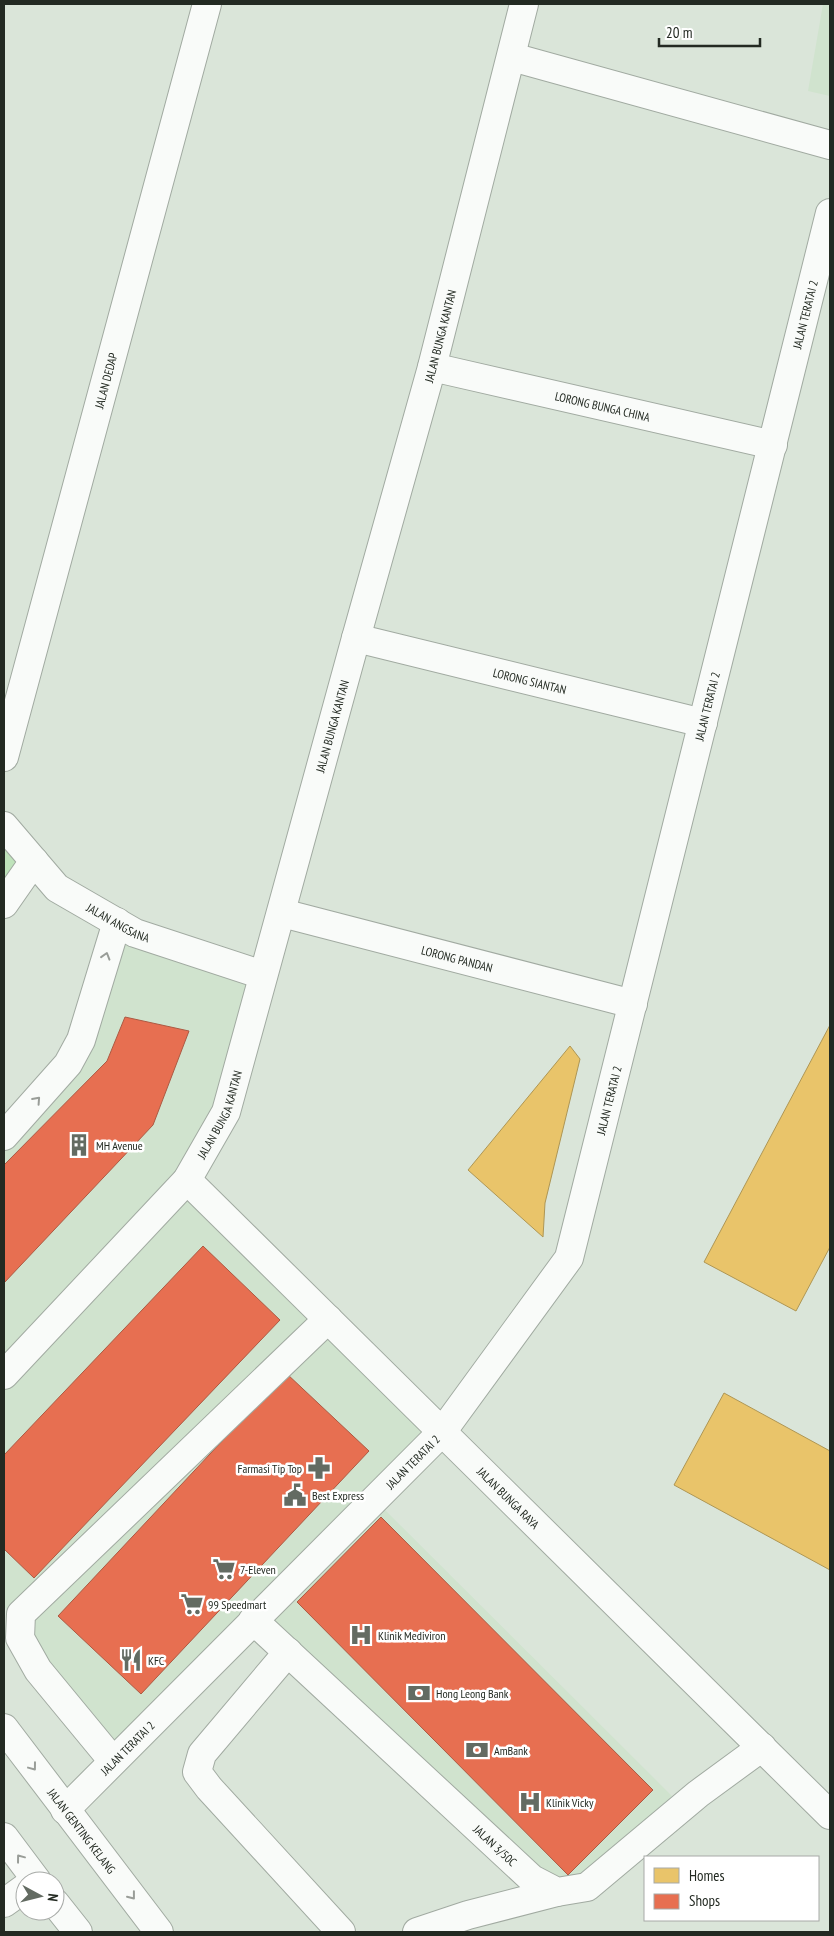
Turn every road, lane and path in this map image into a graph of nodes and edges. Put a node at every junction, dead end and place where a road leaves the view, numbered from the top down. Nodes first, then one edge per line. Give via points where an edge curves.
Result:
1 (207, 4) edge
2 (524, 4) edge
3 (512, 57) junction
4 (830, 145) edge
5 (830, 213) edge
6 (432, 367) junction
7 (773, 445) junction
8 (356, 638) junction
9 (703, 722) junction
10 (4, 757) edge
11 (4, 826) edge
12 (34, 861) junction
13 (4, 904) edge
14 (282, 913) junction
15 (117, 922) junction
16 (263, 975) junction
17 (633, 1004) junction
18 (4, 1136) edge
19 (187, 1180) junction
20 (328, 1319) junction
21 (4, 1375) edge
22 (442, 1432) junction
23 (254, 1620) junction
24 (288, 1652) junction
25 (4, 1728) edge
26 (762, 1747) junction
27 (113, 1761) junction
28 (64, 1810) junction
29 (830, 1815) edge
30 (4, 1837) edge
31 (26, 1871) edge
32 (557, 1892) junction
33 (15, 1895) edge
34 (4, 1903) edge
35 (65, 1916) edge
36 (78, 1932) edge
37 (159, 1932) edge
38 (341, 1932) edge
39 (417, 1932) edge

1 - 10 street, JALAN DEDAP
2 - 3 street, JALAN BUNGA KANTAN
3 - 4 street
3 - 6 street, JALAN BUNGA KANTAN
5 - 7 street, JALAN TERATAI 2
6 - 7 street, LORONG BUNGA CHINA
6 - 8 street, JALAN BUNGA KANTAN
7 - 9 street, JALAN TERATAI 2
8 - 9 street, LORONG SIANTAN
8 - 14 street, JALAN BUNGA KANTAN
9 - 17 street, JALAN TERATAI 2
11 - 12 street, JALAN ANGSANA
12 - 13 street
12 - 15 street, JALAN ANGSANA via 57,888
14 - 16 street, JALAN BUNGA KANTAN
14 - 17 street, LORONG PANDAN
15 - 16 street, JALAN ANGSANA via 135,933
18 -> 15 street via 68,1064 81,1040
16 - 19 street, JALAN BUNGA KANTAN via 226,1112
17 - 22 street, JALAN TERATAI 2 via 569,1258
19 - 20 street, JALAN BUNGA RAYA
19 - 21 street, JALAN BUNGA KANTAN
20 - 22 street, JALAN BUNGA RAYA
20 - 27 street via 21,1614 20,1638 38,1670
22 - 23 street, JALAN TERATAI 2
22 - 26 street, JALAN BUNGA RAYA
23 - 24 street, JALAN 3/50C
23 - 27 street, JALAN TERATAI 2
24 - 32 street, JALAN 3/50C via 532,1879
24 - 38 street via 202,1754 196,1772
25 -> 28 street, JALAN GENTING KELANG
26 - 29 street, JALAN BUNGA RAYA
26 - 32 street via 698,1794 587,1887
27 - 28 street, JALAN TERATAI 2
28 -> 37 street, JALAN GENTING KELANG
31 -> 30 street
32 - 39 street
33 - 34 street
35 - 36 street

